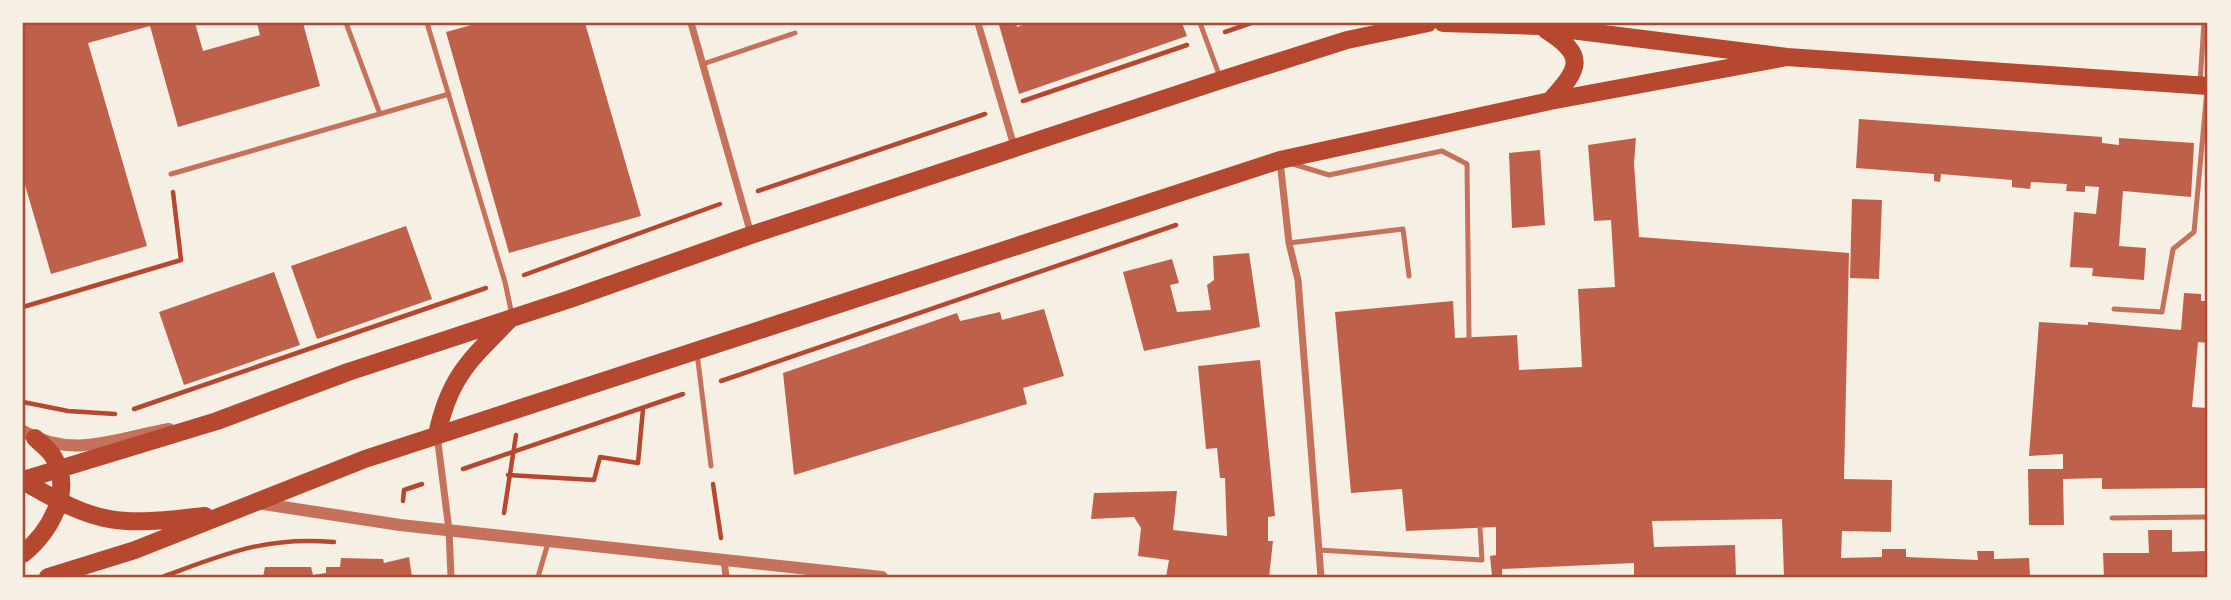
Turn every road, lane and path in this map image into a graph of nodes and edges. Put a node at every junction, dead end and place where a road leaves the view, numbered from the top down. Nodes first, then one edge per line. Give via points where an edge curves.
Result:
1 (346, 23) edge
2 (427, 23) edge
3 (691, 23) edge
4 (978, 23) edge
5 (1200, 23) edge
6 (1251, 23) edge
7 (1428, 23) edge
8 (1443, 23) edge
9 (2204, 23) edge
10 (1539, 26) junction
11 (794, 33) dead end
12 (1206, 38) junction
13 (1787, 57) junction
14 (703, 64) junction
15 (1221, 80) junction
16 (2205, 86) edge
17 (449, 94) junction
18 (1550, 101) junction
19 (1003, 108) junction
20 (380, 114) junction
21 (1015, 150) junction
22 (1280, 160) junction
23 (172, 174) joint
24 (740, 197) junction
25 (1178, 224) dead end
26 (751, 235) junction
27 (1290, 243) junction
28 (1409, 276) dead end
29 (505, 282) junction
30 (23, 307) edge
31 (2114, 309) dead end
32 (512, 316) junction
33 (1469, 337) dead end
34 (696, 350) junction
35 (702, 387) junction
36 (23, 402) edge
37 (521, 407) junction
38 (643, 409) junction
39 (131, 410) dead end
40 (118, 415) dead end
41 (218, 421) junction
42 (29, 435) edge
43 (437, 435) junction
44 (513, 452) junction
45 (710, 466) joint
46 (59, 471) junction
47 (508, 475) junction
48 (442, 477) junction
49 (23, 480) edge
50 (60, 502) junction
51 (255, 503) junction
52 (231, 513) junction
53 (2208, 517) edge
54 (2112, 518) dead end
55 (400, 526) junction
56 (1479, 528) dead end
57 (449, 530) junction
58 (501, 537) junction
59 (548, 540) junction
60 (336, 542) dead end
61 (1319, 550) junction
62 (23, 554) edge
63 (724, 559) junction
64 (48, 577) edge
65 (162, 577) edge
66 (451, 577) edge
67 (538, 577) edge
68 (726, 577) edge
69 (882, 577) edge
70 (1321, 577) edge

1 - 20 lane
2 - 17 lane
3 - 14 street
4 - 19 street
5 - 12 lane
6 - 12 path
7 - 15 main road via 1347,40
8 - 10 main road
9 - 16 lane
10 - 13 main road
10 - 18 main road via 1575,53 1572,74
11 - 14 lane
12 - 15 lane
12 - 19 path
13 - 16 main road
13 - 18 main road
14 - 24 street
15 - 21 main road
16 - 31 lane via 2194,232 2173,249 2162,312
17 - 20 lane
17 - 29 lane
18 - 22 main road
19 - 21 street
19 - 24 path
20 - 23 lane
21 - 26 main road
22 - 27 street
22 - 33 lane via 1329,175 1442,151 1467,164
22 - 34 main road
23 - 30 path via 181,260
24 - 26 street
24 - 29 path
25 - 35 path
26 - 32 main road
27 - 28 lane via 1403,229
27 - 61 street via 1298,280
29 - 32 lane
29 - 39 path
32 - 41 main road
32 - 43 main road via 451,386
34 - 35 lane
34 - 37 main road
35 - 38 path
35 - 45 lane
36 - 40 path
37 - 43 main road
37 - 44 path
38 - 44 path
38 - 47 path via 638,463 600,457 594,480
41 - 42 street via 78,448 55,446
41 - 46 main road
42 - 46 main road via 54,456
43 - 48 street
43 - 51 main road
44 - 47 path
44 - 48 path
45 - 63 path
46 - 49 main road
46 - 50 main road
47 - 58 path
48 - 55 path via 404,491
48 - 57 street
49 - 50 main road
50 - 52 main road via 93,517 142,523
50 - 62 main road via 35,544
51 - 52 main road
51 - 55 street
52 - 64 main road
53 - 54 lane
55 - 57 street
56 - 61 lane via 1482,560
57 - 58 street
57 - 66 street
58 - 59 street
59 - 63 street
59 - 67 lane
60 - 65 path via 254,544
61 - 70 street
63 - 68 street
63 - 69 street

